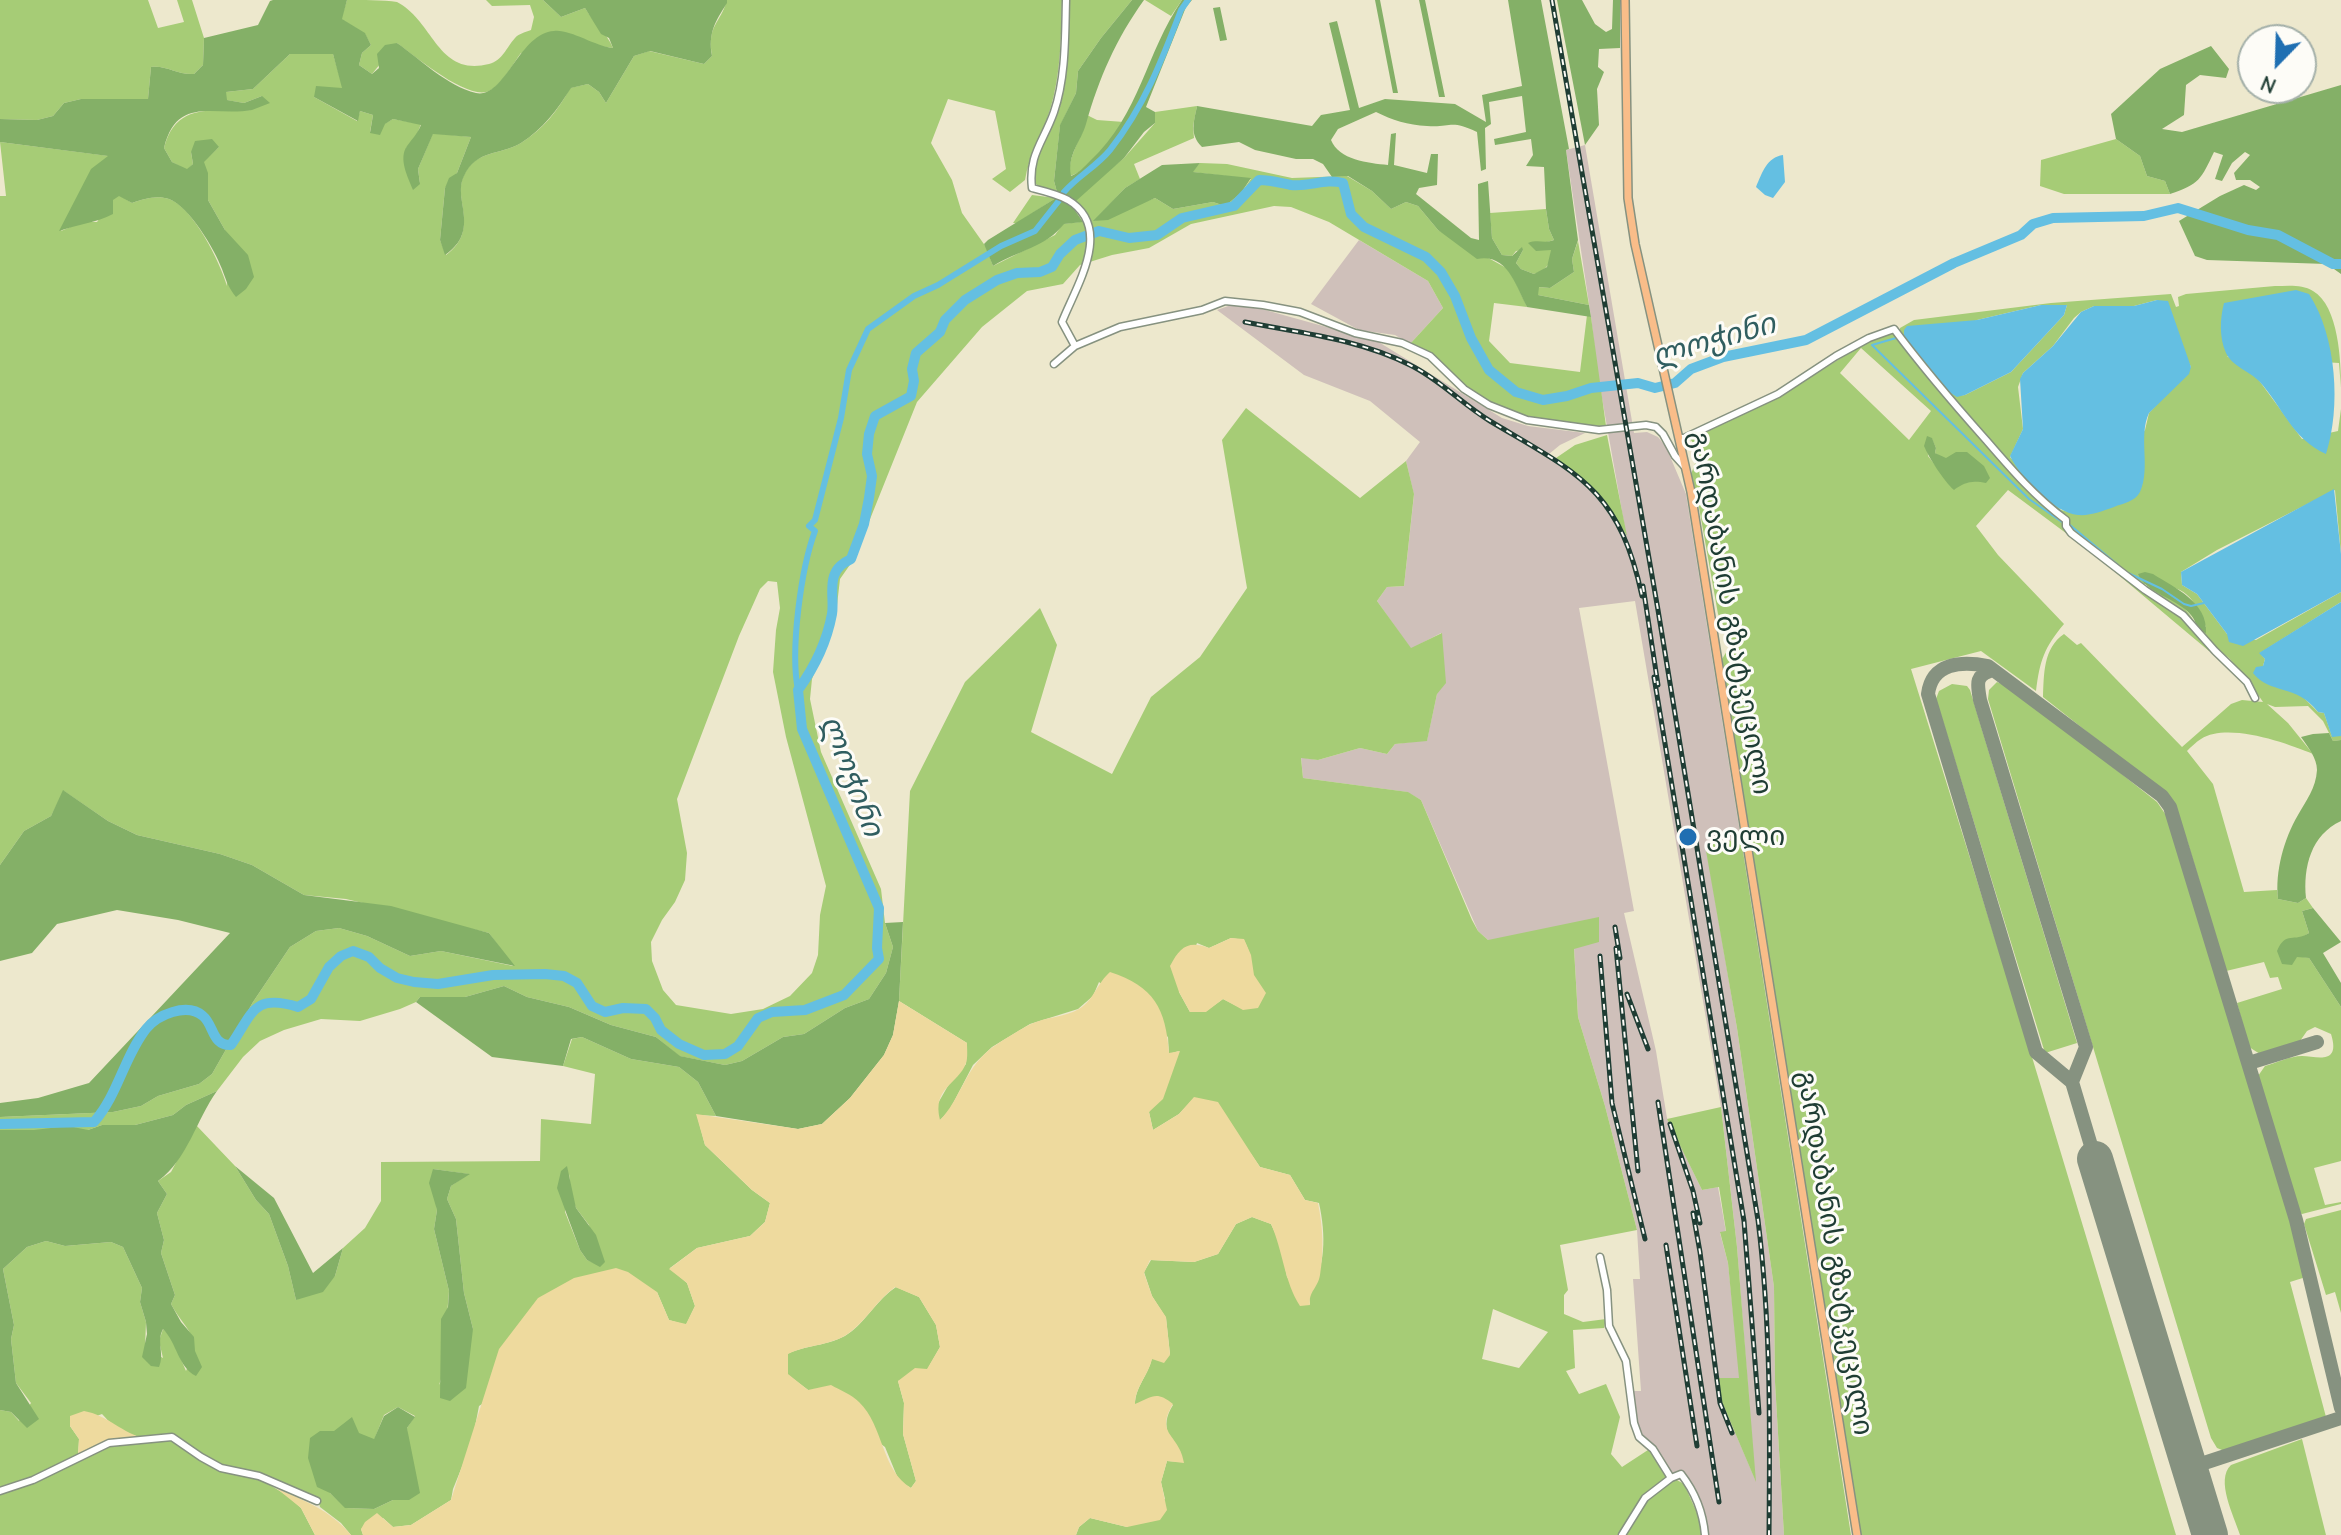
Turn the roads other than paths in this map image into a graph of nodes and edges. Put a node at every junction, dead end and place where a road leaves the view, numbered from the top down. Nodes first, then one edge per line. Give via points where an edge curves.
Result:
1 (1066, 0) edge
2 (1625, 0) edge
3 (1075, 346) junction
4 (1054, 364) dead end
5 (1679, 438) junction
6 (1685, 467) junction
7 (2255, 698) dead end
8 (1600, 1257) dead end
9 (1671, 1478) junction
10 (0, 1491) edge
11 (317, 1501) dead end
12 (1622, 1535) edge
13 (1705, 1535) edge
14 (1857, 1535) edge

1 - 3 street via 1065,47 1054,110 1030,171 1032,188 1072,202 1089,229 1086,272 1062,322
2 - 5 main road, გარდაბანის გზატკეცილი via 1628,198
3 - 4 street
3 - 6 street via 1120,327 1225,301 1300,312 1430,356 1464,389 1527,420 1599,430 1656,427
5 - 6 main road, გარდაბანის გზატკეცილი
5 - 7 street via 1778,394 1836,356 1894,329 2012,470 2066,520 2071,533 2183,615 2247,682
6 - 14 main road, გარდაბანის გზატკეცილი
8 - 9 street via 1609,1326 1626,1361 1634,1423
9 - 12 street via 1645,1498
9 - 13 street via 1681,1474 1691,1487
10 - 11 street via 109,1443 172,1437 221,1468 259,1476

